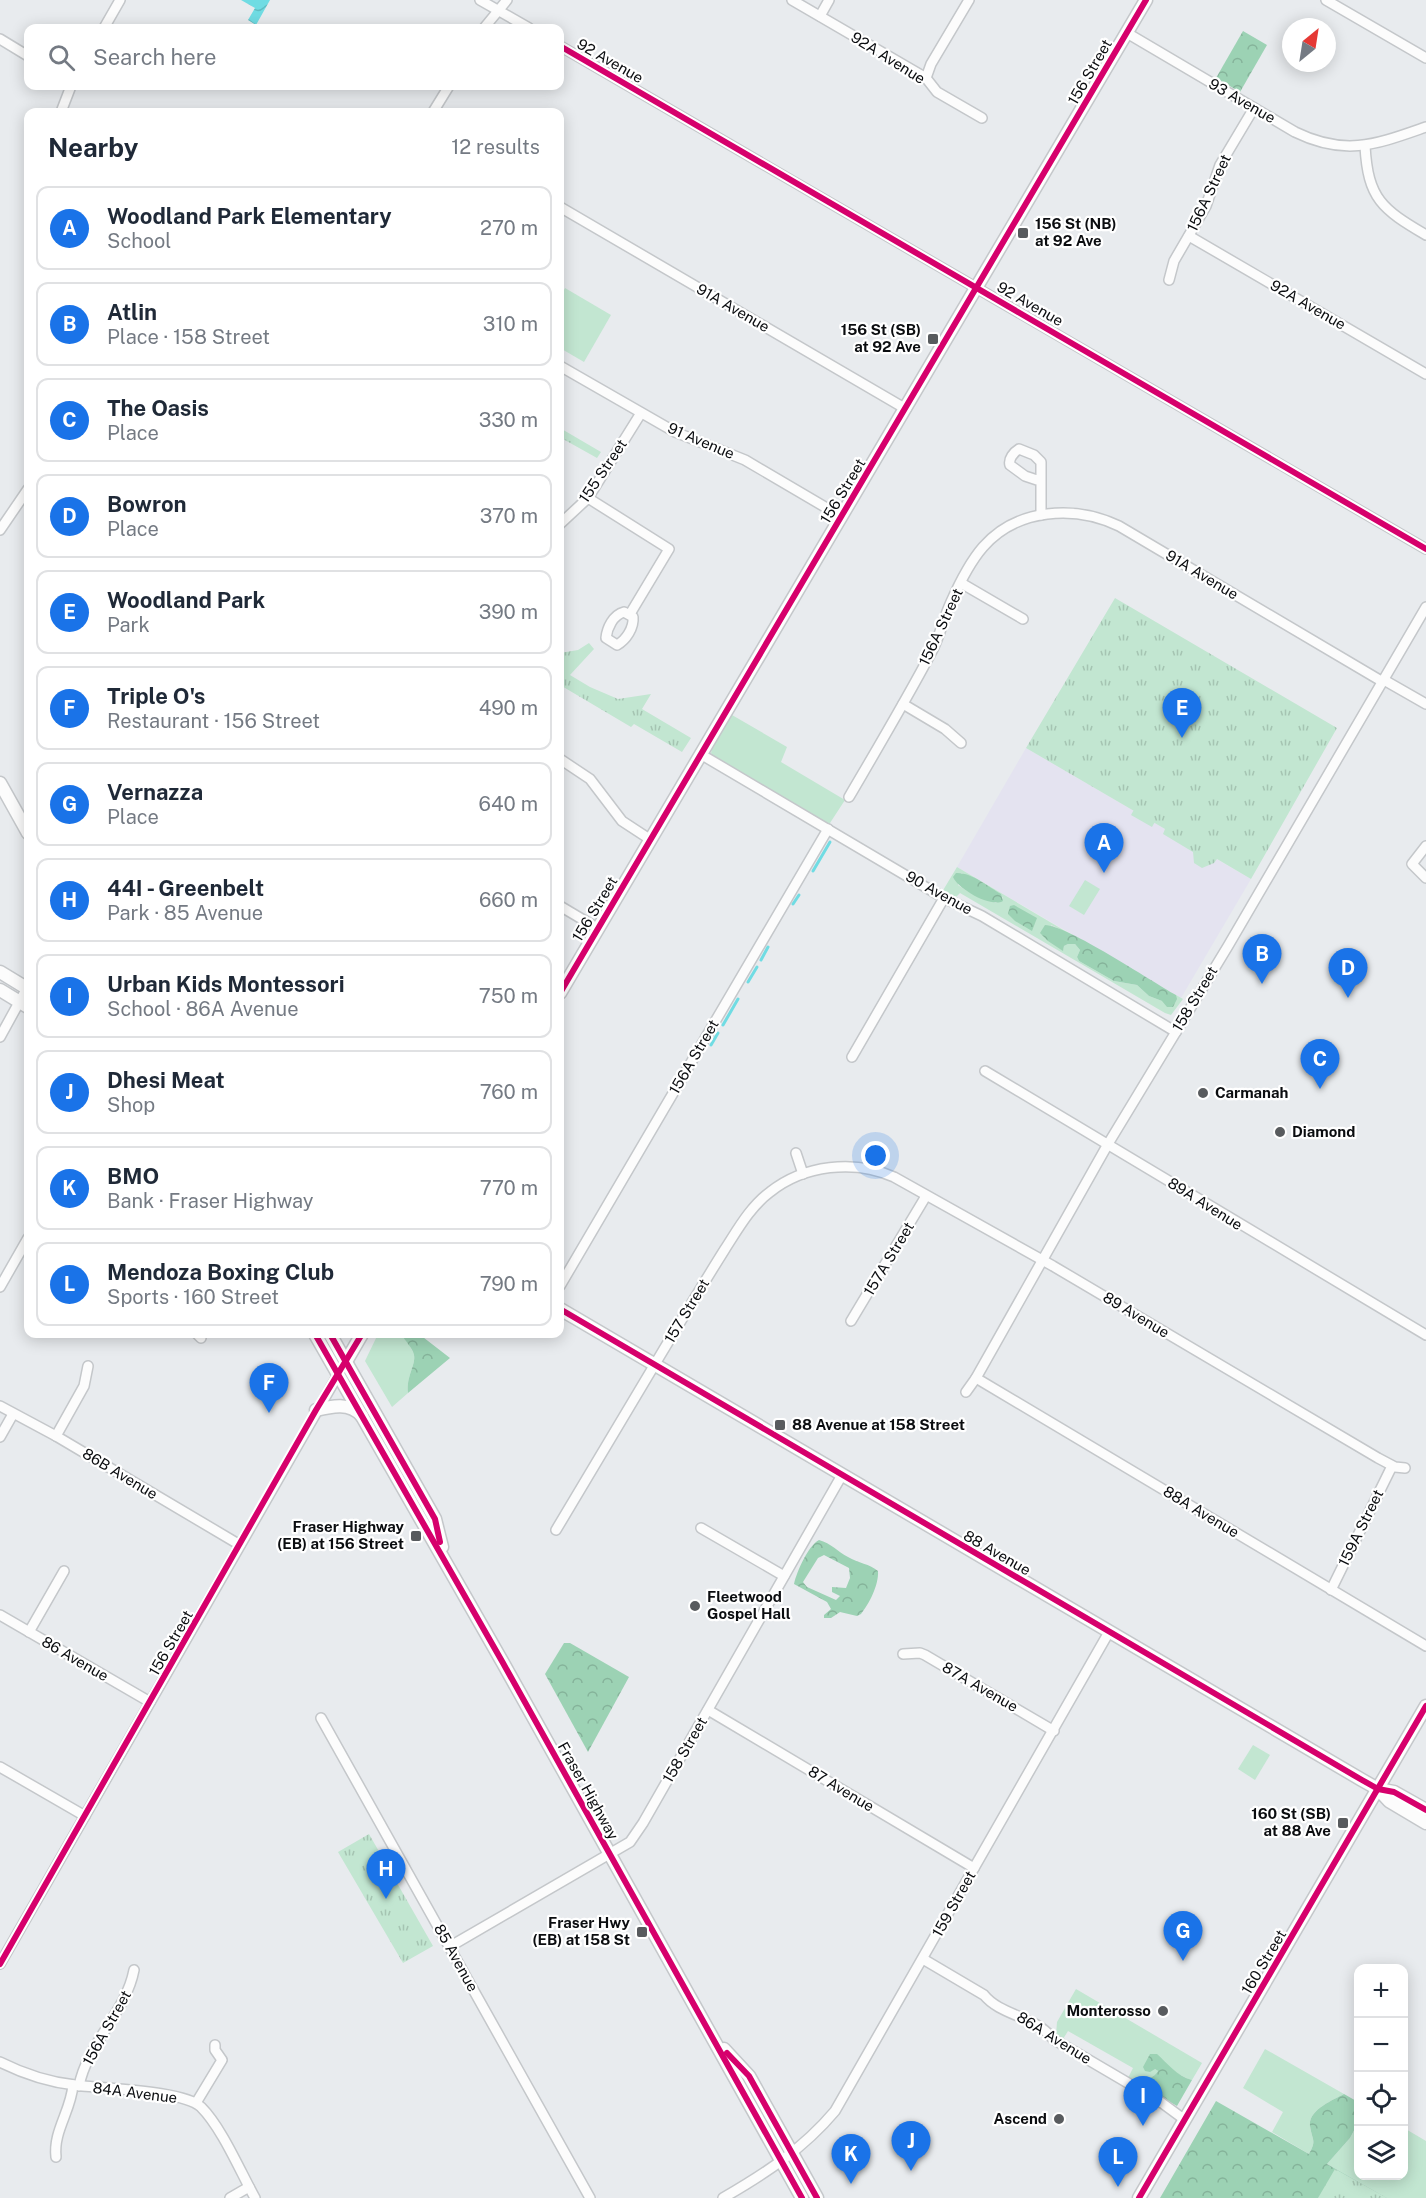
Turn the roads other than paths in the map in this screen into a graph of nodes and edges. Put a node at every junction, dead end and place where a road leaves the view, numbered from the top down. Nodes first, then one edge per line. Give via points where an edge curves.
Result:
1 (120, 0) edge
2 (480, 0) edge
3 (507, 0) edge
4 (792, 0) edge
5 (829, 0) edge
6 (969, 0) edge
7 (1146, 0) edge
8 (1326, 0) edge
9 (499, 10) junction
10 (820, 16) junction
11 (106, 24) edge
12 (487, 24) edge
13 (523, 24) edge
14 (1127, 33) junction
15 (0, 39) edge
16 (564, 48) edge
17 (24, 54) edge
18 (1426, 58) edge
19 (926, 78) junction
20 (69, 90) edge
21 (447, 90) edge
22 (63, 108) edge
23 (435, 108) edge
24 (1254, 108) junction
25 (982, 118) dead end
26 (1426, 128) edge
27 (1365, 146) junction
28 (564, 209) edge
29 (1426, 235) edge
30 (1189, 236) junction
31 (1169, 280) dead end
32 (978, 287) junction
33 (564, 368) edge
34 (1426, 374) edge
35 (906, 408) junction
36 (640, 413) junction
37 (1040, 481) dead end
38 (24, 495) edge
39 (588, 498) junction
40 (1041, 515) junction
41 (842, 517) junction
42 (564, 520) edge
43 (0, 530) edge
44 (1426, 549) edge
45 (961, 583) junction
46 (1426, 607) edge
47 (630, 614) dead end
48 (1023, 619) dead end
49 (1384, 681) junction
50 (903, 704) junction
51 (1426, 704) edge
52 (961, 743) dead end
53 (702, 755) junction
54 (564, 762) edge
55 (0, 783) edge
56 (849, 796) dead end
57 (24, 826) edge
58 (828, 829) junction
59 (651, 840) junction
60 (1426, 846) edge
61 (1426, 878) edge
62 (944, 898) junction
63 (564, 908) edge
64 (597, 928) junction
65 (0, 972) edge
66 (24, 986) edge
67 (564, 986) edge
68 (0, 990) edge
69 (24, 1005) edge
70 (1176, 1032) junction
71 (0, 1037) edge
72 (852, 1057) dead end
73 (985, 1071) dead end
74 (1108, 1144) junction
75 (796, 1153) dead end
76 (864, 1168) joint
77 (803, 1174) junction
78 (927, 1196) junction
79 (24, 1245) edge
80 (1042, 1260) junction
81 (564, 1279) edge
82 (0, 1287) edge
83 (564, 1311) edge
84 (851, 1321) dead end
85 (1426, 1335) edge
86 (317, 1338) edge
87 (332, 1338) edge
88 (360, 1338) edge
89 (346, 1361) junction
90 (654, 1365) junction
91 (88, 1366) dead end
92 (339, 1374) junction
93 (976, 1378) junction
94 (966, 1392) dead end
95 (0, 1406) edge
96 (316, 1410) junction
97 (13, 1414) junction
98 (364, 1419) junction
99 (56, 1436) junction
100 (0, 1437) edge
101 (1392, 1466) junction
102 (1406, 1468) dead end
103 (842, 1475) junction
104 (701, 1528) dead end
105 (556, 1530) dead end
106 (240, 1545) junction
107 (445, 1561) junction
108 (64, 1571) dead end
109 (784, 1576) junction
110 (1331, 1590) junction
111 (0, 1615) edge
112 (29, 1632) junction
113 (1109, 1632) junction
114 (1426, 1646) edge
115 (903, 1654) dead end
116 (150, 1702) junction
117 (1426, 1706) edge
118 (708, 1710) junction
119 (321, 1718) dead end
120 (1054, 1731) junction
121 (0, 1767) edge
122 (1378, 1789) junction
123 (1426, 1810) edge
124 (85, 1816) junction
125 (1426, 1823) edge
126 (610, 1855) junction
127 (974, 1868) junction
128 (449, 1947) junction
129 (923, 1959) junction
130 (0, 1964) edge
131 (134, 1970) dead end
132 (709, 2032) junction
133 (214, 2045) dead end
134 (0, 2062) edge
135 (76, 2086) junction
136 (195, 2103) junction
137 (1185, 2120) junction
138 (792, 2153) junction
139 (56, 2157) dead end
140 (781, 2162) junction
141 (249, 2187) junction
142 (230, 2198) edge
143 (255, 2198) edge
144 (590, 2198) edge
145 (723, 2198) edge
146 (801, 2198) edge
147 (817, 2198) edge
148 (1139, 2198) edge

1 - 11 street
2 - 9 street
3 - 9 street
4 - 10 street, 92A Avenue
5 - 10 street
6 - 19 street
7 - 14 main road, 156 Street
8 - 18 street
9 - 12 street
9 - 13 street
10 - 19 street, 92A Avenue
14 - 24 street, 93 Avenue
14 - 32 main road, 156 Street
15 - 17 street
16 - 32 street, 92 Avenue
19 - 25 street, 92A Avenue via 937,92
20 - 22 street
21 - 23 street
24 - 27 street, 93 Avenue via 1310,139
24 - 30 street, 156A Street via 1220,165 1206,206
26 - 27 street
27 - 29 street via 1368,177 1378,200
28 - 35 street, 91A Avenue
30 - 31 street, 156A Street via 1174,261
30 - 34 street, 92A Avenue
32 - 35 main road, 156 Street
32 - 44 street, 92 Avenue
33 - 36 street, 91 Avenue
35 - 41 main road, 156 Street
36 - 39 street, 155 Street
36 - 41 street, 91 Avenue via 692,440 745,460
37 - 40 street
38 - 43 street
39 - 42 street, 155 Street
39 - 47 street via 669,549
40 - 45 street, 156A Street via 1007,527 990,540
40 - 49 street, 91A Avenue via 1075,513 1119,526
41 - 53 main road, 156 Street
45 - 48 street
45 - 50 street, 156A Street via 933,649
46 - 49 street, 158 Street
49 - 51 street, 91A Avenue
49 - 70 street, 158 Street
50 - 52 street
50 - 56 street, 156A Street
53 - 58 street, 90 Avenue
53 - 59 main road, 156 Street
54 - 59 street via 590,780 622,821
55 - 57 main road
58 - 62 street, 90 Avenue
58 - 81 street, 156A Street
59 - 64 main road, 156 Street
60 - 61 street via 1412,864
62 - 70 street, 90 Avenue via 982,916
62 - 72 street
63 - 64 street
64 - 67 main road, 156 Street
65 - 66 main road
68 - 69 main road
69 - 71 street
70 - 74 street, 158 Street
73 - 74 street, 89A Avenue
74 - 80 street, 158 Street
74 - 85 street, 89A Avenue
75 - 77 street
76 - 77 street, 157 Street via 834,1167
76 - 78 street, 89 Avenue via 885,1173
77 - 90 street, 157 Street via 769,1192 749,1213
78 - 80 street, 89 Avenue
78 - 84 street, 157A Street
79 - 82 street
80 - 93 street, 158 Street
80 - 101 street, 89 Avenue
83 - 90 main road, 88 Avenue
86 - 92 main road, Fraser Highway
87 - 89 main road, Fraser Highway
88 - 89 main road, 156 Street
89 - 92 main road, 156 Street
89 - 107 main road, Fraser Highway via 435,1519
90 - 103 main road, 88 Avenue
90 - 105 street, 157 Street
91 - 99 street via 84,1386
92 - 96 street, 156 Street
92 - 98 main road, Fraser Highway
93 - 94 street, 158 Street
93 - 110 street, 88A Avenue
95 - 97 street, 86B Avenue
96 - 98 main road via 345,1407
96 - 106 street, 156 Street
97 - 99 street, 86B Avenue
97 - 100 street
98 - 107 main road, Fraser Highway
99 - 106 street, 86B Avenue
101 - 102 street, 89 Avenue
101 - 110 street, 159A Street
103 - 109 street, 158 Street
103 - 113 main road, 88 Avenue
104 - 109 street
106 - 116 street, 156 Street
107 - 126 main road, Fraser Highway
108 - 112 street
109 - 118 street, 158 Street
110 - 114 street, 88A Avenue
111 - 112 street, 86 Avenue
112 - 116 street, 86 Avenue
113 - 120 street, 159 Street
113 - 122 main road, 88 Avenue
115 - 120 street, 87A Avenue via 925,1655
116 - 124 street, 156 Street
117 - 122 main road, 160 Street
118 - 126 street, 158 Street via 635,1835
118 - 127 street, 87 Avenue
119 - 128 street, 85 Avenue
120 - 127 street, 159 Street
121 - 124 street
122 - 123 main road, 88 Avenue via 1394,1792
122 - 125 main road, 88 Avenue via 1389,1802
122 - 137 main road, 160 Street
124 - 130 street, 156 Street
126 - 128 street, 158 Street
126 - 132 main road, Fraser Highway
127 - 129 street, 159 Street
128 - 144 street, 85 Avenue
129 - 137 street, 86A Avenue
129 - 138 street, 159 Street via 835,2111
131 - 135 street, 156A Street via 129,1988
132 - 138 main road, Fraser Highway via 748,2076
132 - 140 main road, Fraser Highway
133 - 136 street via 222,2060
134 - 135 street, 84A Avenue via 33,2076
135 - 136 street, 84A Avenue via 166,2095
135 - 139 street, 156A Street via 57,2136
136 - 141 street, 84A Avenue via 209,2116
137 - 148 main road, 160 Street
138 - 140 street, 159 Street
138 - 147 main road, Fraser Highway
140 - 145 street, 159 Street
140 - 146 main road, Fraser Highway
141 - 142 street
141 - 143 street, 84A Avenue

